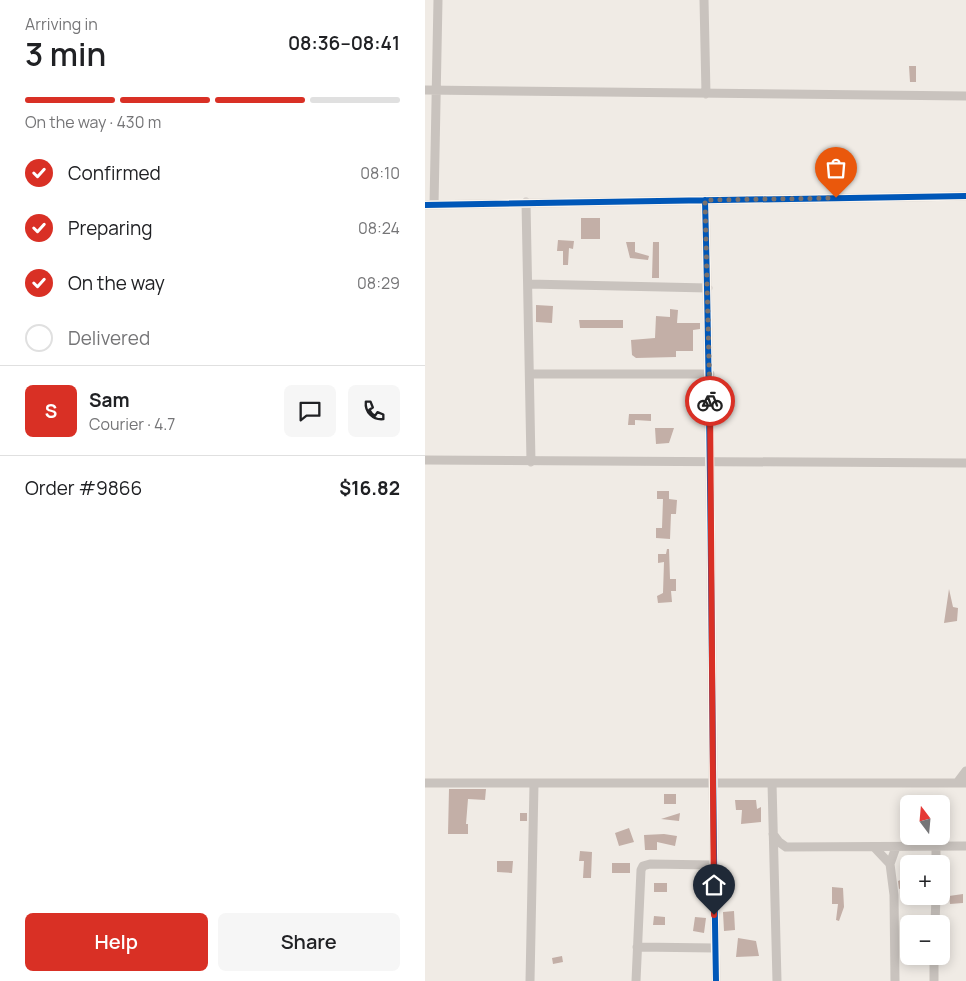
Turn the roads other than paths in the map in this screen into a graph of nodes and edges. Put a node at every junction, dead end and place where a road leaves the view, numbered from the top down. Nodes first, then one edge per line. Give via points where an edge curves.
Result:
1 (437, 0) edge
2 (704, 0) edge
3 (425, 90) edge
4 (436, 91) junction
5 (706, 94) junction
6 (966, 96) edge
7 (966, 196) edge
8 (705, 200) junction
9 (526, 202) junction
10 (430, 205) edge
11 (528, 284) junction
12 (708, 288) junction
13 (530, 374) junction
14 (709, 374) junction
15 (425, 460) edge
16 (531, 462) junction
17 (710, 463) junction
18 (966, 463) edge
19 (966, 771) edge
20 (425, 783) edge
21 (714, 783) junction
22 (772, 783) junction
23 (962, 783) edge
24 (534, 784) junction
25 (773, 834) junction
26 (936, 846) junction
27 (966, 846) edge
28 (786, 847) junction
29 (874, 847) junction
30 (895, 847) junction
31 (936, 855) edge
32 (774, 863) junction
33 (891, 864) junction
34 (713, 865) junction
35 (637, 947) junction
36 (715, 948) junction
37 (934, 965) edge
38 (530, 981) edge
39 (636, 981) edge
40 (716, 981) edge
41 (777, 981) edge
42 (895, 981) edge
43 (934, 981) edge

1 - 4 street
2 - 5 street
3 - 4 street
4 - 5 street
4 - 10 street
5 - 6 street
7 - 8 street
8 - 9 street
8 - 12 street
9 - 10 street
9 - 11 street
11 - 12 street
11 - 13 street
12 - 14 street
13 - 14 street
13 - 16 street
14 - 17 street
15 - 16 street
16 - 17 street
17 - 18 street
17 - 21 street
19 - 23 street
20 - 24 street
21 - 22 street
21 - 24 street
21 - 34 street
22 - 23 street
22 - 25 street
24 - 38 street
25 - 28 street
25 - 32 street
26 - 27 street
26 - 30 street
26 - 31 street
28 - 29 street
28 - 32 street
29 - 30 street
29 - 33 street
30 - 33 street
32 - 41 street
33 - 42 street
34 - 35 street via 643,866
34 - 36 street
35 - 36 street
35 - 39 street
36 - 40 street
37 - 43 street

